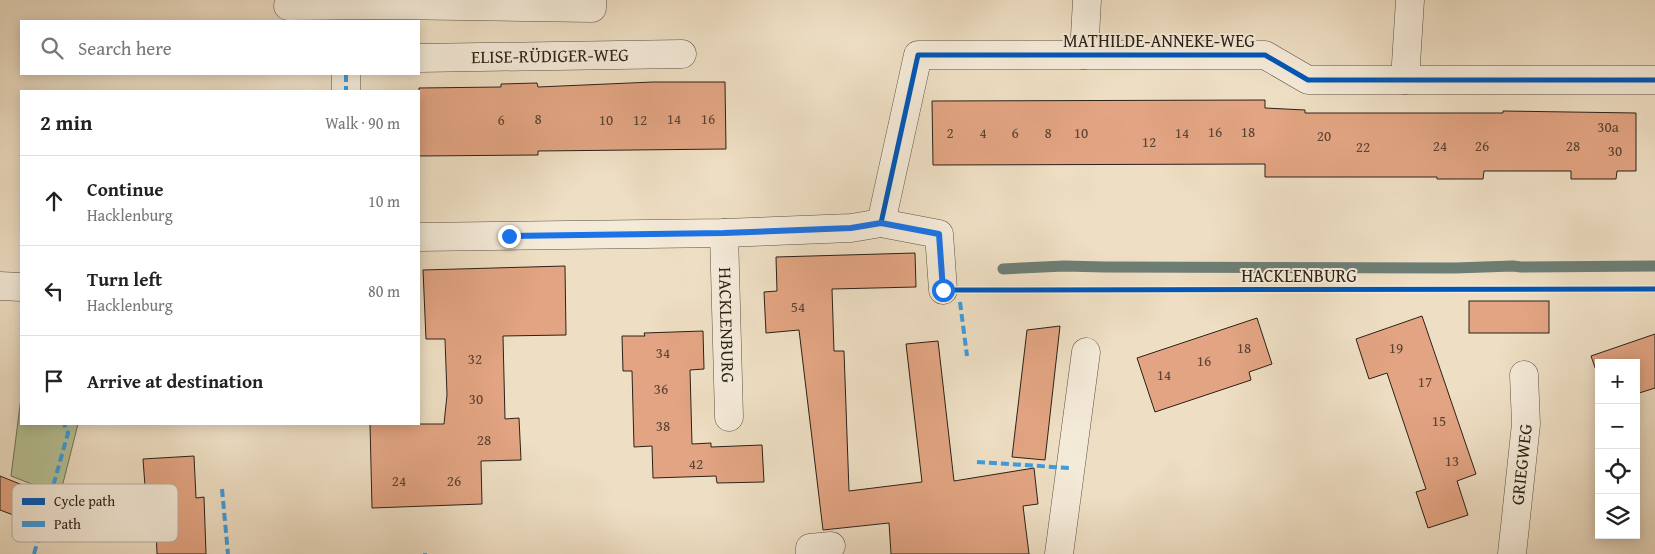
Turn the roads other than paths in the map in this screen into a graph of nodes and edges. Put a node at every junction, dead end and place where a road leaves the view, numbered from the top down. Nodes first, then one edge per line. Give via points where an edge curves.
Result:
1 (592, 0) edge
2 (1087, 0) edge
3 (1410, 0) edge
4 (288, 9) edge
5 (682, 54) dead end
6 (1084, 55) junction
7 (420, 58) edge
8 (346, 75) edge
9 (1405, 80) junction
10 (1655, 80) edge
11 (346, 90) edge
12 (881, 223) junction
13 (724, 233) junction
14 (420, 237) edge
15 (0, 286) edge
16 (20, 287) edge
17 (943, 290) road end
18 (1086, 352) dead end
19 (1524, 375) dead end
20 (730, 417) dead end
21 (1059, 554) edge
22 (1512, 554) edge

1 - 4 street via 592,8 391,4
2 - 6 street
3 - 9 street
5 - 7 street, ELISE-RÜDIGER-WEG
6 - 9 street, MATHILDE-ANNEKE-WEG via 1265,55 1308,80
6 - 12 street, MATHILDE-ANNEKE-WEG via 918,55
8 - 11 street
9 - 10 street, MATHILDE-ANNEKE-WEG
12 - 13 street via 851,228
12 - 17 street via 939,234
13 - 14 street
13 - 20 street, HACKLENBURG
15 - 16 street
18 - 21 street
19 - 22 street, GRIEGWEG via 1526,424

